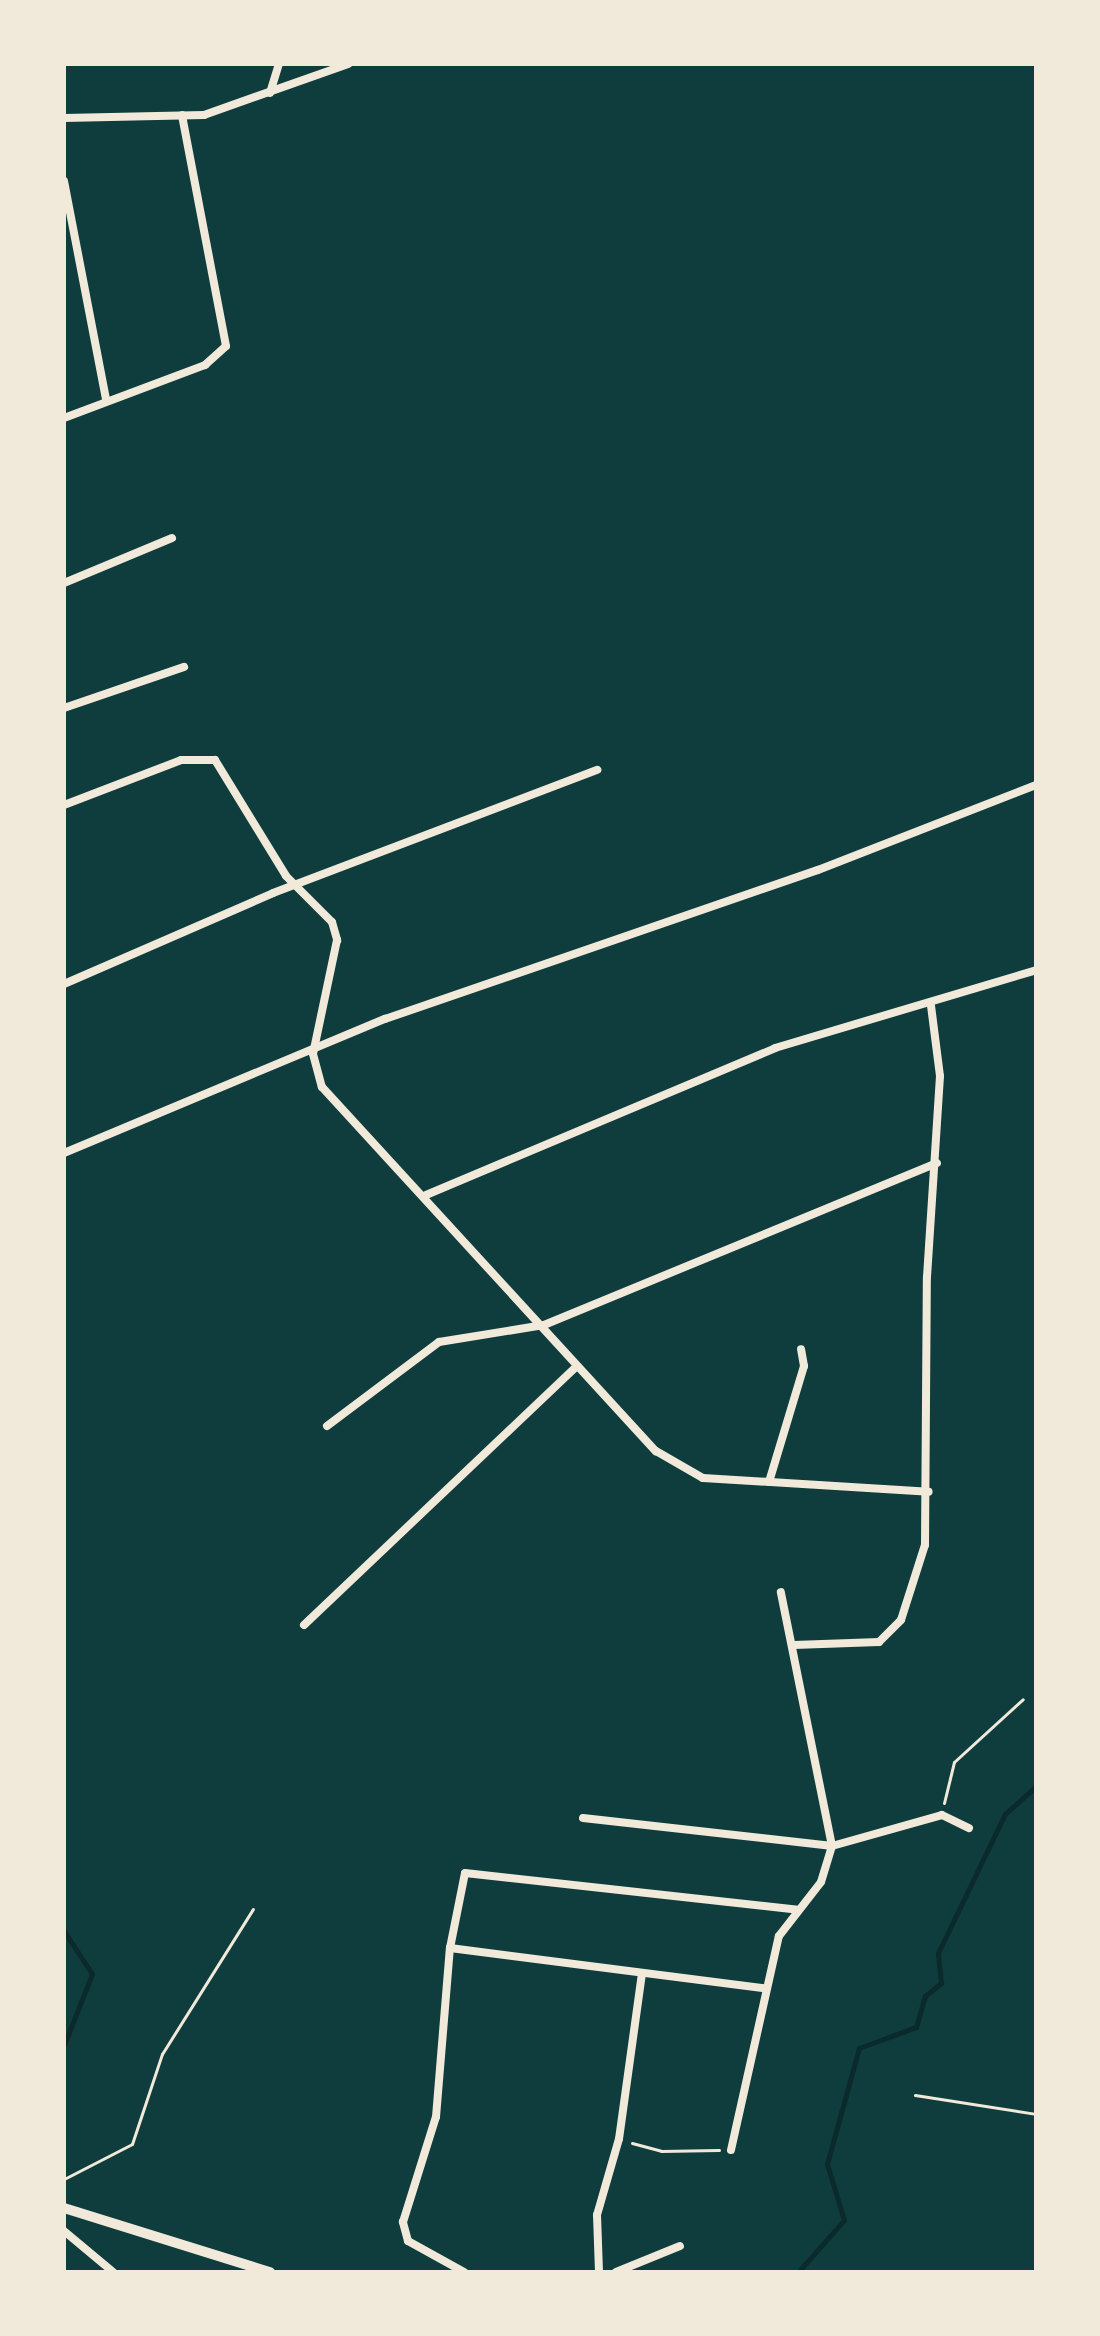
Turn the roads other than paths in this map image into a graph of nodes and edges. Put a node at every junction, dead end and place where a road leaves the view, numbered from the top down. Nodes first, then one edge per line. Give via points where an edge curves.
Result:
1 (279, 64) edge
2 (348, 64) edge
3 (270, 93) junction
4 (182, 115) junction
5 (64, 118) edge
6 (64, 181) edge
7 (106, 400) junction
8 (64, 418) edge
9 (172, 538) dead end
10 (64, 583) edge
11 (184, 667) dead end
12 (64, 708) edge
13 (597, 770) dead end
14 (1036, 785) edge
15 (64, 805) edge
16 (295, 887) junction
17 (1036, 970) edge
18 (64, 984) edge
19 (931, 1006) junction
20 (313, 1054) junction
21 (64, 1153) edge
22 (937, 1163) junction
23 (426, 1195) junction
24 (544, 1325) junction
25 (801, 1349) dead end
26 (576, 1367) junction
27 (327, 1426) dead end
28 (769, 1482) junction
29 (929, 1492) junction
30 (781, 1592) dead end
31 (304, 1625) dead end
32 (794, 1645) junction
33 (583, 1818) dead end
34 (969, 1828) dead end
35 (832, 1846) junction
36 (798, 1910) junction
37 (450, 1948) junction
38 (642, 1974) junction
39 (764, 1988) junction
40 (731, 2150) road end
41 (64, 2208) edge
42 (64, 2231) edge
43 (680, 2246) dead end
44 (113, 2272) edge
45 (270, 2272) edge
46 (464, 2272) edge
47 (599, 2272) edge
48 (616, 2272) edge

1 - 3 street
2 - 3 street
3 - 4 street
4 - 5 street
4 - 7 street via 226,346 205,365
6 - 7 street
7 - 8 street
9 - 10 street
11 - 12 street
13 - 16 street
14 - 20 street via 818,870 385,1019
15 - 16 street via 181,760 208,756 231,781
16 - 18 street
16 - 20 street via 332,922 337,940
17 - 19 street
19 - 22 street via 940,1076
19 - 23 street via 775,1048
20 - 21 street
20 - 23 street via 322,1087
22 - 24 street
22 - 29 street via 927,1277
23 - 24 street
24 - 26 street
24 - 27 street via 439,1342
25 - 28 street via 804,1366
26 - 28 street via 680,1470
26 - 31 street
28 - 29 street
29 - 32 street via 917,1581 890,1634 861,1647
30 - 32 street
32 - 35 street
33 - 35 street
34 - 35 street via 942,1815
35 - 36 street via 821,1882
36 - 37 street via 469,1871 458,1885
36 - 39 street via 779,1936
37 - 38 street
37 - 46 street via 436,2117 403,2222 408,2241
38 - 39 street
38 - 47 street via 619,2139 597,2215
39 - 40 street
41 - 45 street
42 - 44 street
43 - 48 street

